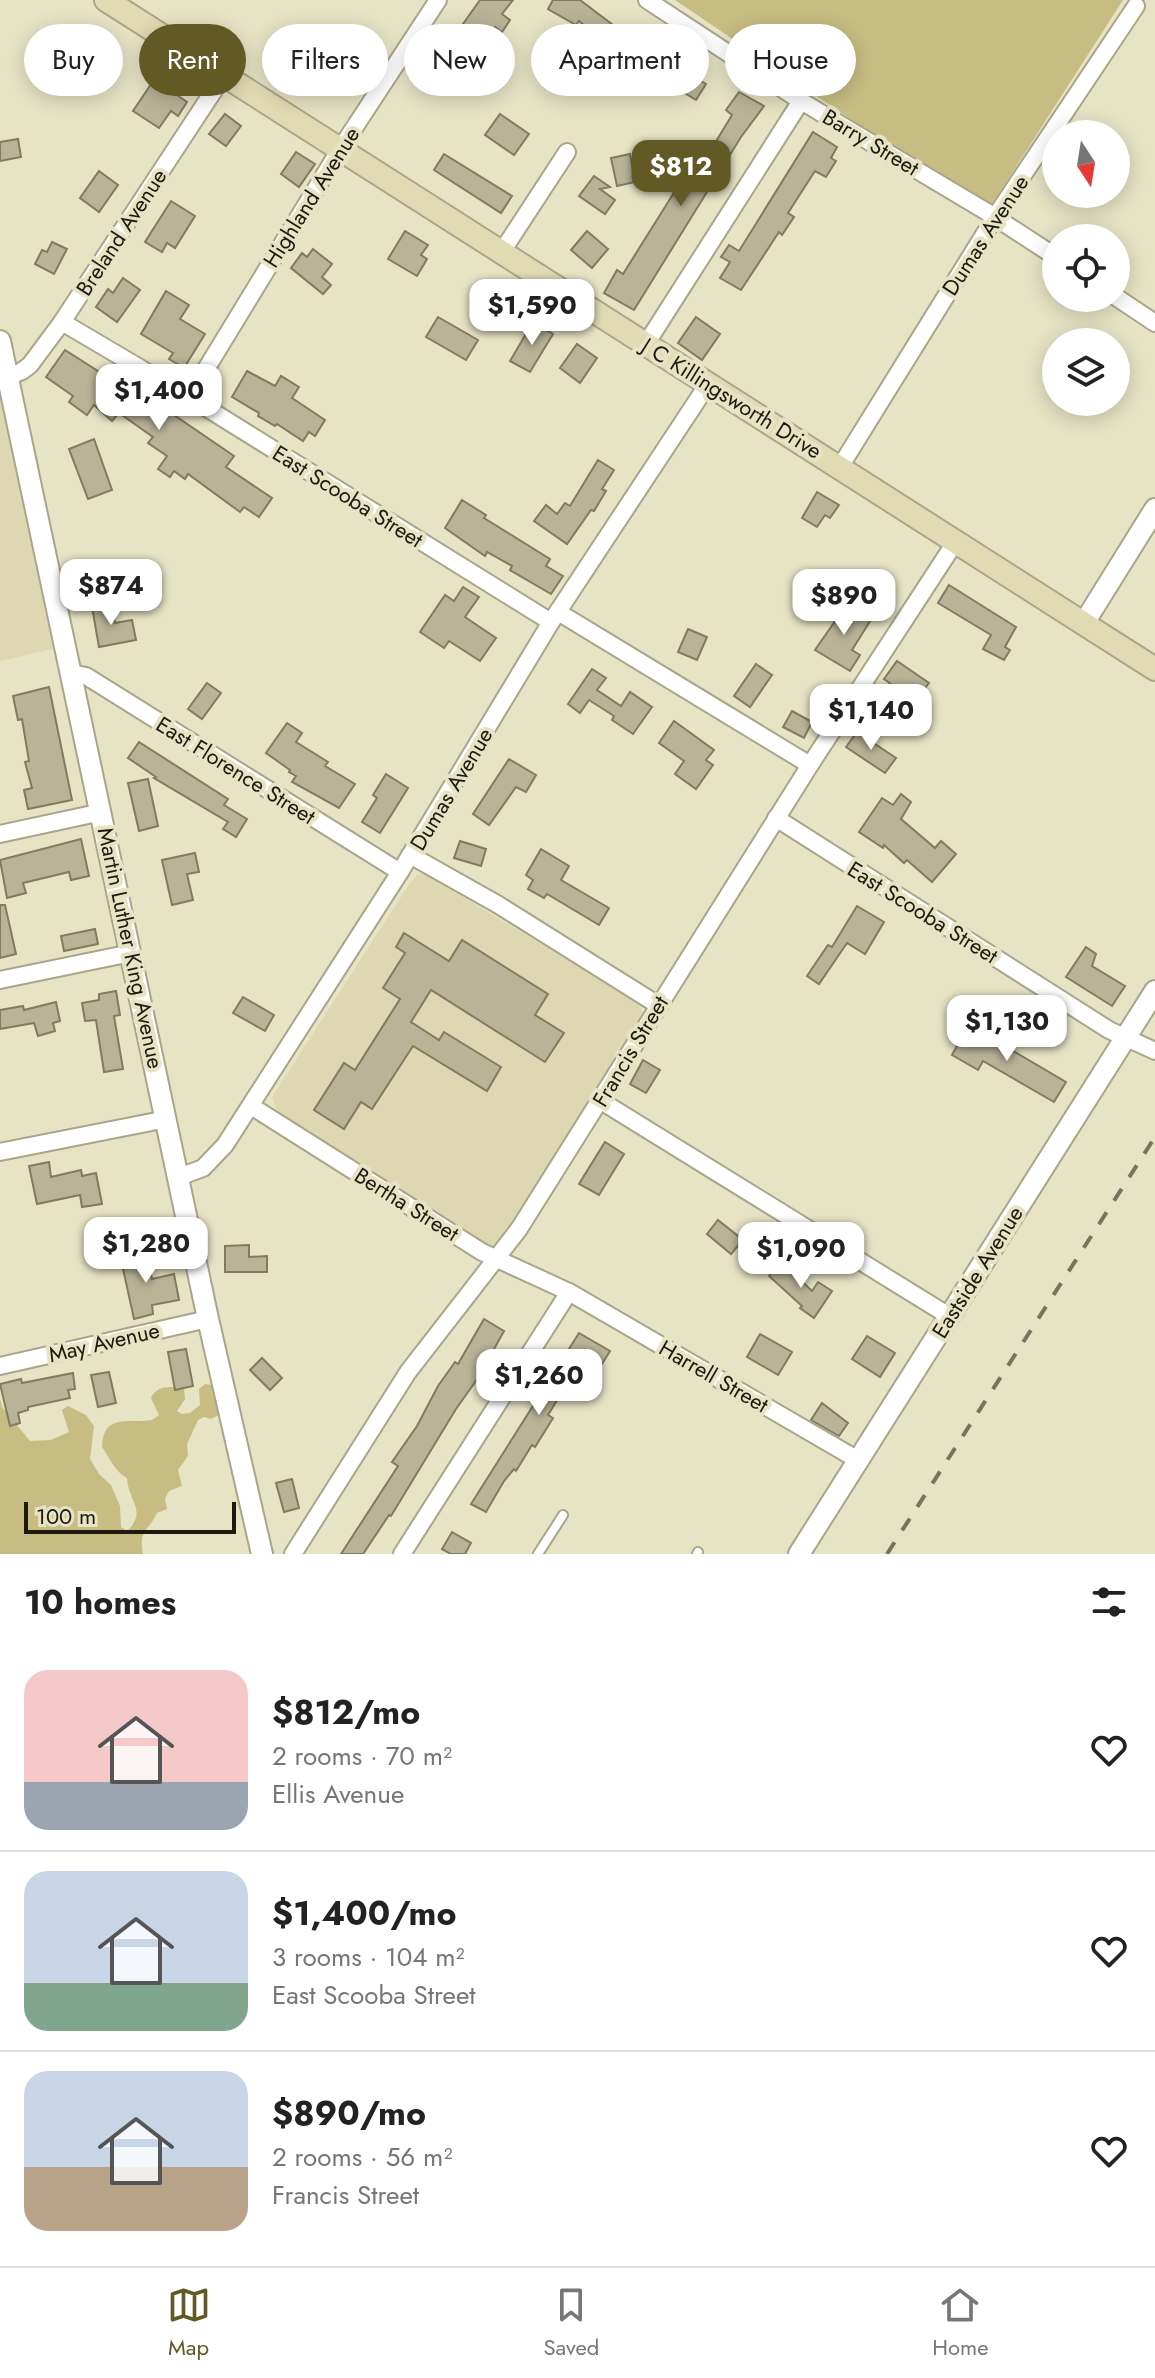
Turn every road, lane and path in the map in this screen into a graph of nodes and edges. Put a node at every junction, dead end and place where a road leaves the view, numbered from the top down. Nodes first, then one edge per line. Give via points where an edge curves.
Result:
1 (106, 0) edge
2 (438, 0) edge
3 (647, 0) edge
4 (1136, 6) dead end
5 (144, 24) edge
6 (246, 90) edge
7 (210, 96) edge
8 (801, 101) junction
9 (339, 151) junction
10 (567, 152) dead end
11 (995, 217) junction
12 (1042, 248) edge
13 (501, 253) junction
14 (1130, 306) edge
15 (62, 322) junction
16 (1155, 323) edge
17 (0, 341) edge
18 (646, 344) junction
19 (8, 377) junction
20 (708, 384) junction
21 (189, 397) junction
22 (840, 467) junction
23 (1155, 509) edge
24 (956, 541) junction
25 (555, 617) junction
26 (1084, 623) junction
27 (1155, 669) edge
28 (71, 673) junction
29 (810, 765) junction
30 (102, 812) junction
31 (776, 818) junction
32 (0, 834) edge
33 (410, 855) junction
34 (400, 872) junction
35 (131, 953) junction
36 (0, 980) edge
37 (1155, 991) edge
38 (658, 1005) junction
39 (1126, 1037) junction
40 (1155, 1051) edge
41 (601, 1101) junction
42 (251, 1106) junction
43 (167, 1119) junction
44 (0, 1152) edge
45 (179, 1177) junction
46 (497, 1258) junction
47 (569, 1292) junction
48 (949, 1316) junction
49 (208, 1319) junction
50 (0, 1366) edge
51 (858, 1460) junction
52 (563, 1515) dead end
53 (262, 1554) edge
54 (293, 1554) edge
55 (402, 1554) edge
56 (538, 1554) edge
57 (799, 1554) edge

1 - 5 main road, J C Killingsworth Drive
2 - 9 street, Highland Avenue
3 - 8 street, Barry Street
4 - 11 street, Dumas Avenue
6 - 9 main road, J C Killingsworth Drive
7 - 15 street, Breland Avenue
8 - 11 street, Barry Street
8 - 18 street
9 - 13 main road, J C Killingsworth Drive
9 - 21 street, Highland Avenue
10 - 13 street
11 - 12 street, Barry Street
11 - 22 street, Dumas Avenue
13 - 18 main road, J C Killingsworth Drive
14 - 16 street
15 - 19 street, Breland Avenue via 30,365
15 - 21 street, East Scooba Street
17 - 19 street, Martin Luther King Avenue
18 - 20 main road, J C Killingsworth Drive
19 - 28 street, Martin Luther King Avenue
20 - 22 main road, J C Killingsworth Drive
20 - 25 street, Dumas Avenue
21 - 25 street, East Scooba Street
22 - 24 main road, J C Killingsworth Drive
23 - 26 street
24 - 26 main road, J C Killingsworth Drive
24 - 29 street, Francis Street
25 - 29 street, East Scooba Street
25 - 33 street, Dumas Avenue
26 - 27 main road, J C Killingsworth Drive
28 - 30 street, Martin Luther King Avenue
28 - 34 street, East Florence Street via 86,676
29 - 31 street, Francis Street
30 - 32 street
30 - 35 street, Martin Luther King Avenue
31 - 38 street, Francis Street
31 - 39 street, East Scooba Street
33 - 34 street, Dumas Avenue
33 - 38 street
34 - 42 street, Dumas Avenue
35 - 36 street
35 - 43 street, Martin Luther King Avenue
37 - 39 street, Eastside Avenue
38 - 41 street, Francis Street
39 - 40 street, East Scooba Street
39 - 48 street, Eastside Avenue
41 - 46 street, Francis Street
41 - 48 street
42 - 45 street, Dumas Avenue via 216,1157
42 - 46 street, Bertha Street
43 - 44 street
43 - 45 street, Martin Luther King Avenue
45 - 49 street, Martin Luther King Avenue
46 - 47 street, Bertha Street
46 - 54 street, Francis Street via 408,1372
47 - 51 street, Harrell Street
47 - 55 street
48 - 51 street, Eastside Avenue
49 - 50 street, May Avenue
49 - 53 street, Martin Luther King Avenue
51 - 57 street, Eastside Avenue
52 - 56 lane

